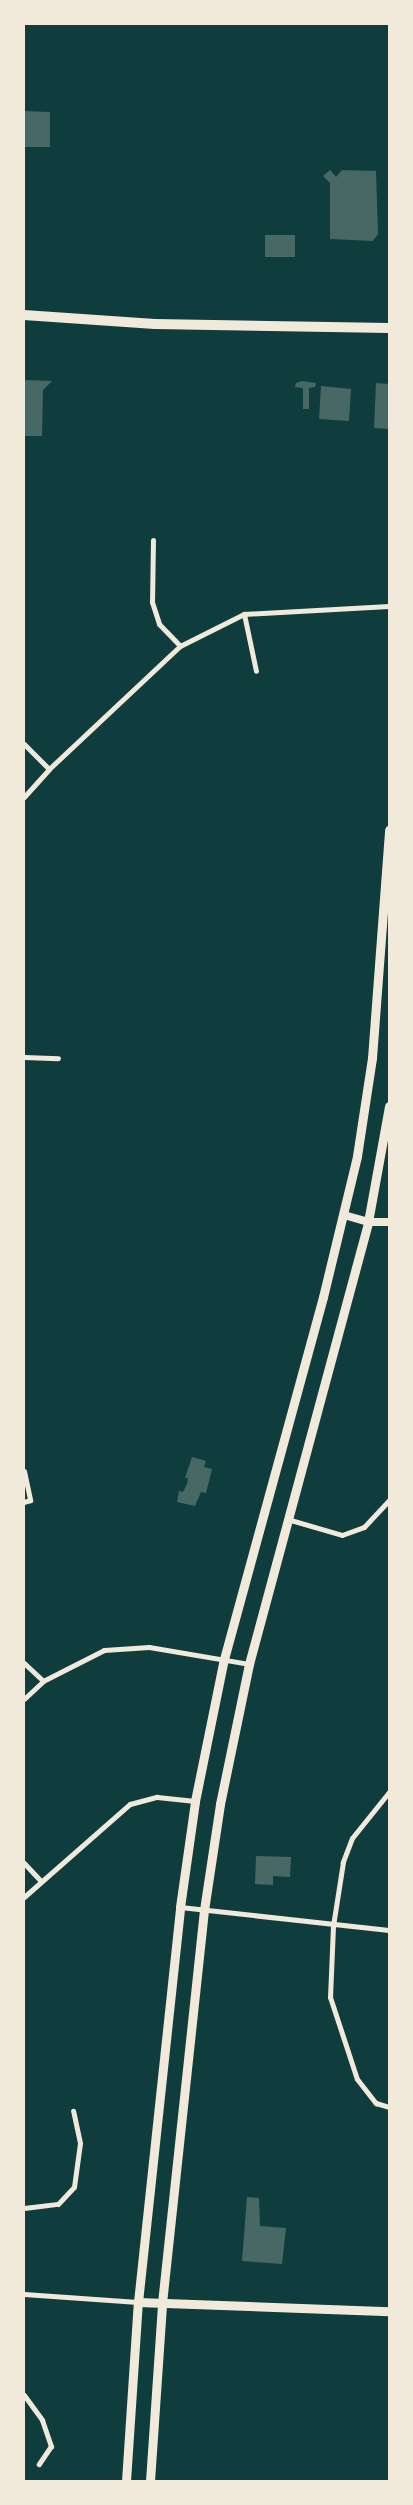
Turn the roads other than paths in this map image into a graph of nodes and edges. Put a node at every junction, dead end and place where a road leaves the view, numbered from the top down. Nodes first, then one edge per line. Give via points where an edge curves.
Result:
1 (24, 315) edge
2 (389, 328) edge
3 (153, 540) dead end
4 (389, 606) edge
5 (244, 614) junction
6 (180, 646) junction
7 (256, 671) dead end
8 (24, 744) edge
9 (49, 769) junction
10 (24, 797) edge
11 (389, 830) edge
12 (24, 1057) edge
13 (58, 1058) dead end
14 (389, 1106) edge
15 (344, 1215) junction
16 (368, 1222) junction
17 (389, 1222) edge
18 (24, 1472) edge
19 (389, 1500) edge
20 (24, 1502) edge
21 (287, 1519) junction
22 (224, 1659) junction
23 (24, 1663) edge
24 (248, 1664) junction
25 (43, 1681) junction
26 (24, 1699) edge
27 (389, 1792) edge
28 (195, 1801) junction
29 (24, 1863) edge
30 (41, 1881) junction
31 (24, 1897) edge
32 (180, 1907) junction
33 (204, 1910) junction
34 (333, 1926) junction
35 (389, 1930) edge
36 (389, 2107) edge
37 (73, 2111) dead end
38 (24, 2208) edge
39 (24, 2294) edge
40 (138, 2302) junction
41 (162, 2303) junction
42 (389, 2311) edge
43 (24, 2395) edge
44 (39, 2464) dead end
45 (126, 2481) edge
46 (150, 2481) edge

1 - 2 main road via 155,324
3 - 6 street via 152,602 159,624
4 - 5 street
5 - 6 street
5 - 7 street
6 - 9 street
8 - 9 street
9 - 10 street
11 - 15 main road via 372,1058
12 - 13 street
14 - 16 main road
15 - 16 street
15 - 22 main road
16 - 17 street
16 - 21 main road
18 - 20 street via 30,1500
19 - 21 street via 364,1527 342,1536
21 - 24 main road
22 - 24 street
22 - 25 street via 149,1647 104,1650
22 - 28 main road
23 - 25 street
24 - 33 main road via 220,1804
25 - 26 street
27 - 34 street via 352,1838 343,1862
28 - 30 street via 157,1797 130,1804
28 - 32 main road
29 - 30 street
30 - 31 street
32 - 33 street
32 - 40 main road
33 - 34 street
33 - 41 main road
34 - 35 street
34 - 36 street via 330,1997 357,2079 376,2103
37 - 38 street via 80,2143 74,2187 58,2204
39 - 40 street
40 - 41 main road
40 - 45 main road
41 - 42 main road
41 - 46 main road
43 - 44 street via 42,2420 51,2446

